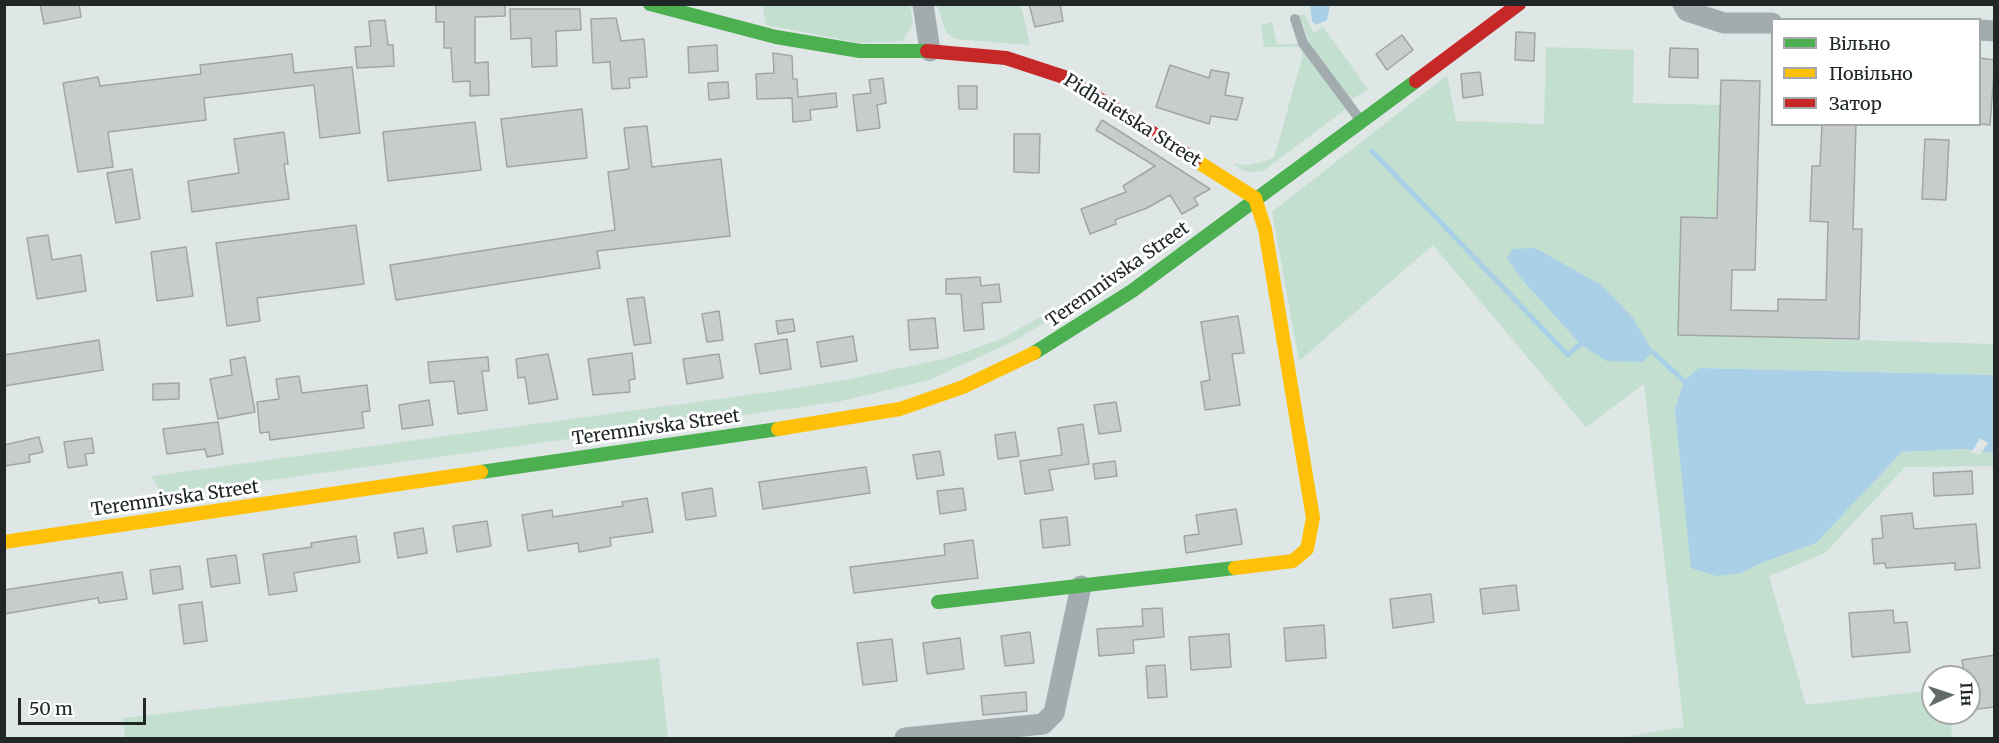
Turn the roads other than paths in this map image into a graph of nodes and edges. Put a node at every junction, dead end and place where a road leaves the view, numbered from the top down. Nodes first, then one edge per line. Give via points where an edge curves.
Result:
1 (650, 4) edge
2 (923, 4) edge
3 (1519, 4) edge
4 (1683, 4) edge
5 (1295, 19) dead end
6 (1771, 23) edge
7 (930, 51) junction
8 (1361, 121) junction
9 (1255, 198) junction
10 (4, 542) edge
11 (1081, 586) junction
12 (938, 602) dead end
13 (905, 738) edge

1 - 7 street, Pidhaietska Street via 776,37 860,51
2 - 7 street
3 - 8 street, Teremnivska Street
4 - 6 street via 1687,10 1724,23
5 - 8 lane via 1303,43
7 - 9 street, Pidhaietska Street via 1006,58 1064,77
8 - 9 street, Teremnivska Street
9 - 10 street, Teremnivska Street via 1132,291 1022,362 900,409
9 - 11 street via 1265,229 1313,518 1307,549 1293,561
11 - 12 street
11 - 13 street via 1054,713 1043,724

